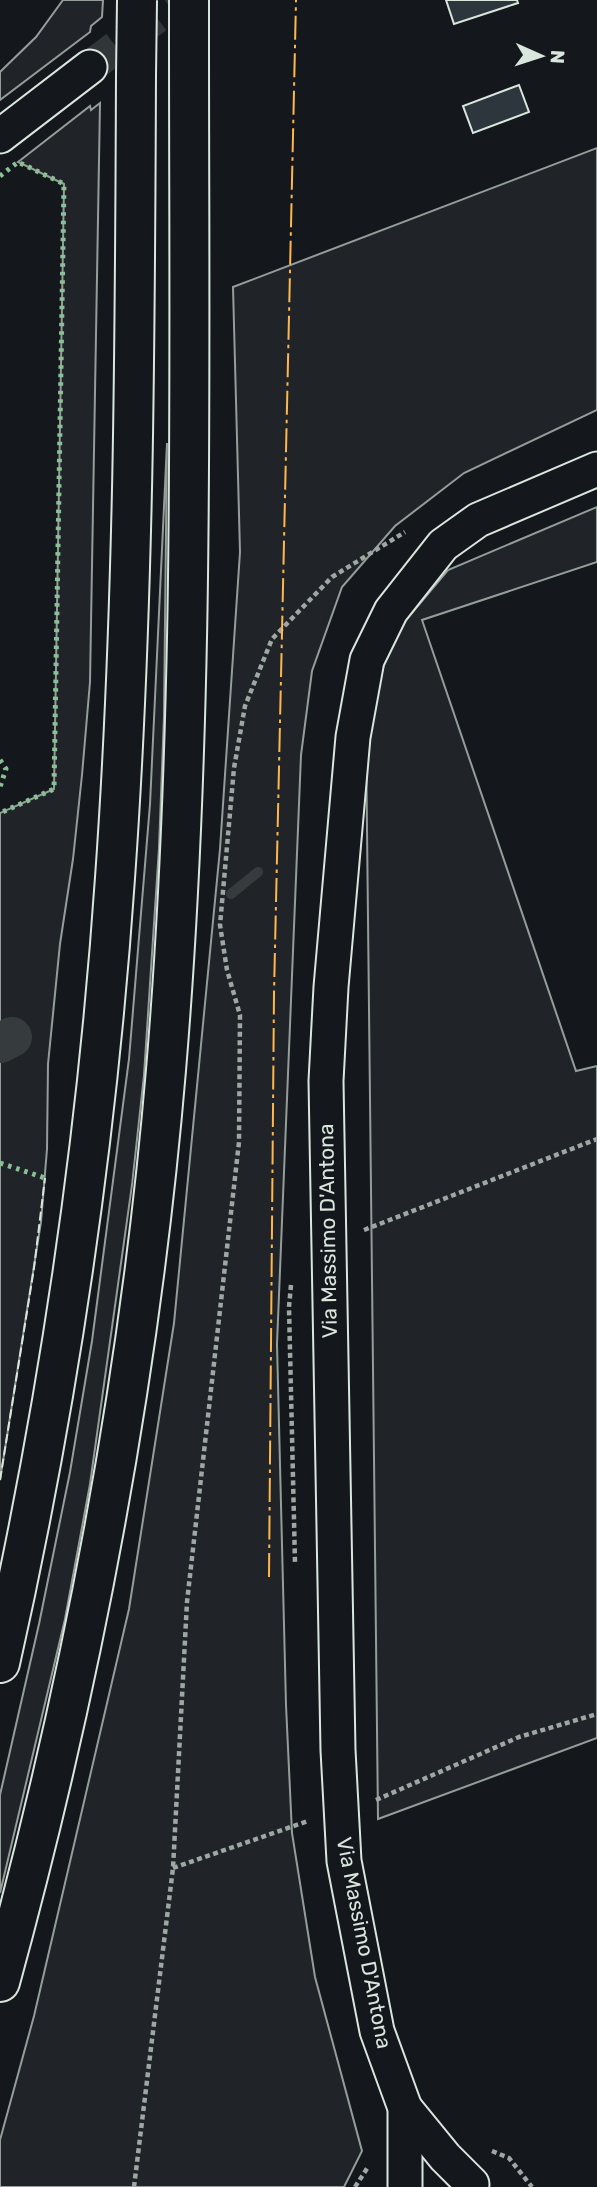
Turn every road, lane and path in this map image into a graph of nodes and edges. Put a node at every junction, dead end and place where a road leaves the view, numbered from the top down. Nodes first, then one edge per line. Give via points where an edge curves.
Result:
1 (137, 0) edge
2 (189, 17) edge
3 (90, 67) tunnel mouth
4 (0, 136) edge
5 (597, 468) edge
6 (408, 530) dead end
7 (597, 1139) edge
8 (364, 1217) dead end
9 (364, 1230) junction
10 (364, 1243) dead end
11 (0, 1663) edge
12 (597, 1714) edge
13 (372, 1788) dead end
14 (340, 1811) junction
15 (173, 1868) junction
16 (0, 1982) edge
17 (405, 2108) junction
18 (486, 2149) dead end
19 (475, 2186) edge
20 (134, 2187) edge
21 (405, 2187) edge
22 (433, 2187) edge
23 (532, 2187) edge

1 - 11 highway, bridge via 128,632 105,1007 64,1326
2 - 16 highway via 188,654 166,1072 137,1330 105,1528 63,1734
3 - 4 street
5 - 14 street, Via Massimo D'Antona via 478,520 443,545 391,611 367,660 353,737 326,1081
6 - 15 path via 332,577 272,639 245,706 234,768 220,925 240,1015 239,1142 187,1602
7 - 9 path
8 - 9 path
9 - 10 path
12 - 13 path via 519,1737 373,1801
14 - 15 path
14 - 17 street, Via Massimo D'Antona via 344,1861 377,2031
15 - 20 path
17 - 19 street, Via Massimo D'Antona
17 - 21 street, Via Massimo D'Antona
18 - 23 path via 509,2158
19 - 22 street, Via Massimo D'Antona via 454,2182

